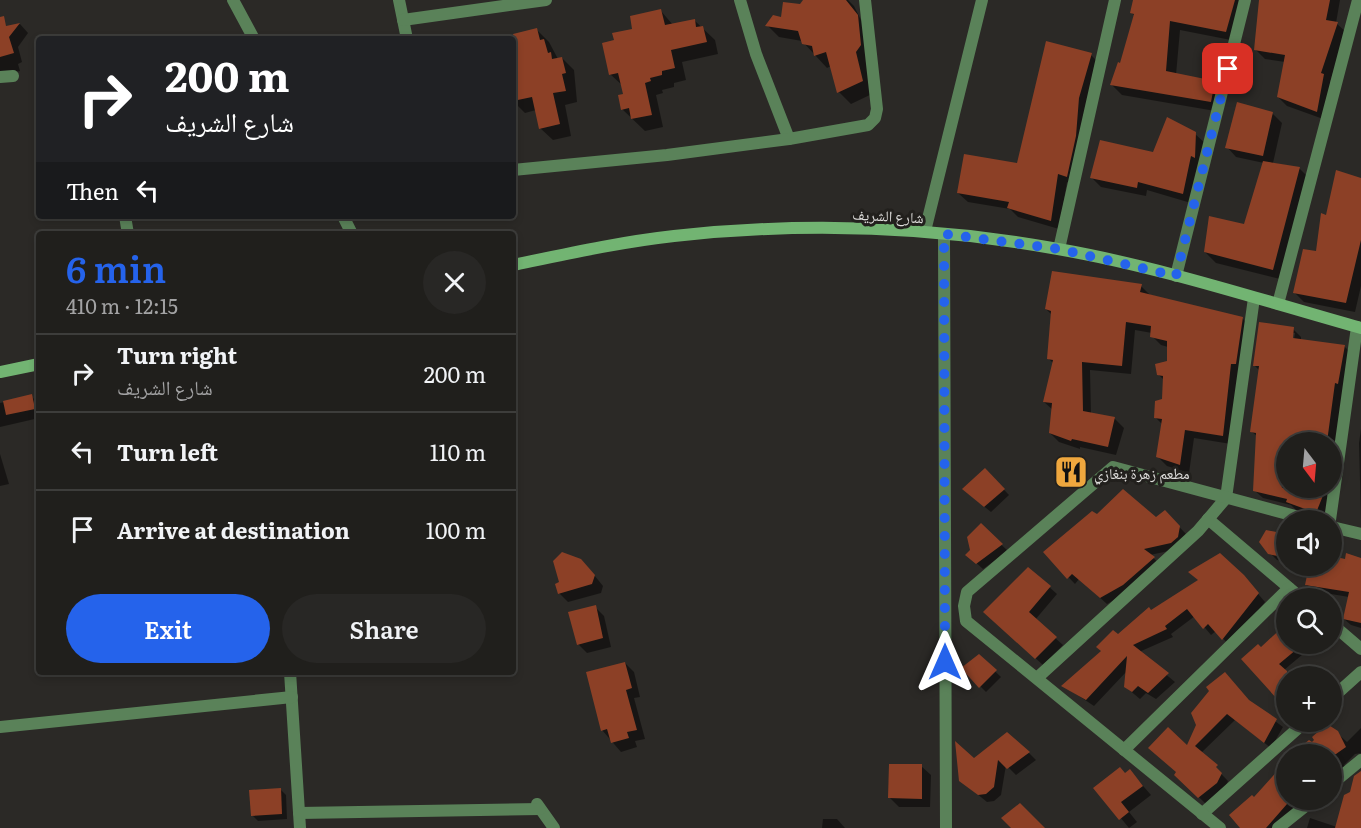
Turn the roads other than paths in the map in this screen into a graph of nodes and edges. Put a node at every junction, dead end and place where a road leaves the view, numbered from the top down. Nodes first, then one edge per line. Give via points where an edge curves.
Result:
1 (233, 0) edge
2 (399, 0) edge
3 (546, 0) edge
4 (740, 0) edge
5 (865, 0) edge
6 (982, 0) edge
7 (1115, 0) edge
8 (1245, 0) edge
9 (1358, 0) edge
10 (403, 20) junction
11 (252, 36) edge
12 (407, 36) edge
13 (789, 139) junction
14 (516, 170) edge
15 (925, 231) junction
16 (944, 234) junction
17 (1059, 249) junction
18 (516, 264) edge
19 (1176, 276) junction
20 (1254, 298) junction
21 (1278, 304) junction
22 (1359, 328) edge
23 (36, 365) edge
24 (0, 372) edge
25 (1226, 498) junction
26 (1332, 510) edge
27 (1276, 511) edge
28 (1208, 519) junction
29 (1342, 529) edge
30 (1361, 534) edge
31 (1289, 588) edge
32 (1276, 601) edge
33 (1342, 633) edge
34 (1361, 649) edge
35 (1361, 672) edge
36 (290, 675) edge
37 (1037, 678) junction
38 (1342, 689) edge
39 (292, 697) junction
40 (0, 727) edge
41 (1294, 732) edge
42 (1124, 750) junction
43 (1361, 760) edge
44 (1342, 776) edge
45 (1300, 810) edge
46 (299, 813) junction
47 (1202, 814) junction
48 (300, 828) edge
49 (554, 828) edge
50 (946, 828) edge
51 (1220, 828) edge
52 (1278, 828) edge

1 - 11 street
2 - 10 street
3 - 10 street
4 - 13 street
5 - 13 street via 875,118 861,127
6 - 15 street
7 - 17 street
8 - 19 street
9 - 21 street
10 - 12 street
13 - 14 street
15 - 16 main road, شارع الشريف
15 - 18 main road, شارع الشريف via 755,229 672,236
16 - 17 main road, شارع الشريف
16 - 50 street
17 - 19 main road, شارع الشريف
19 - 20 main road, شارع الشريف
20 - 21 main road, شارع الشريف
20 - 25 street
21 - 22 main road, شارع الشريف
22 - 26 street
23 - 24 main road
25 - 27 street
25 - 28 street
25 - 37 street via 1111,467 968,592 964,606 966,621
28 - 31 street
28 - 37 street
29 - 30 street
32 - 42 street
33 - 34 street
35 - 38 street
36 - 39 street
37 - 42 street
39 - 40 street
39 - 46 street
41 - 47 street
42 - 47 street
43 - 44 street
45 - 52 street
46 - 48 street
46 - 49 street via 538,807
47 - 51 street

